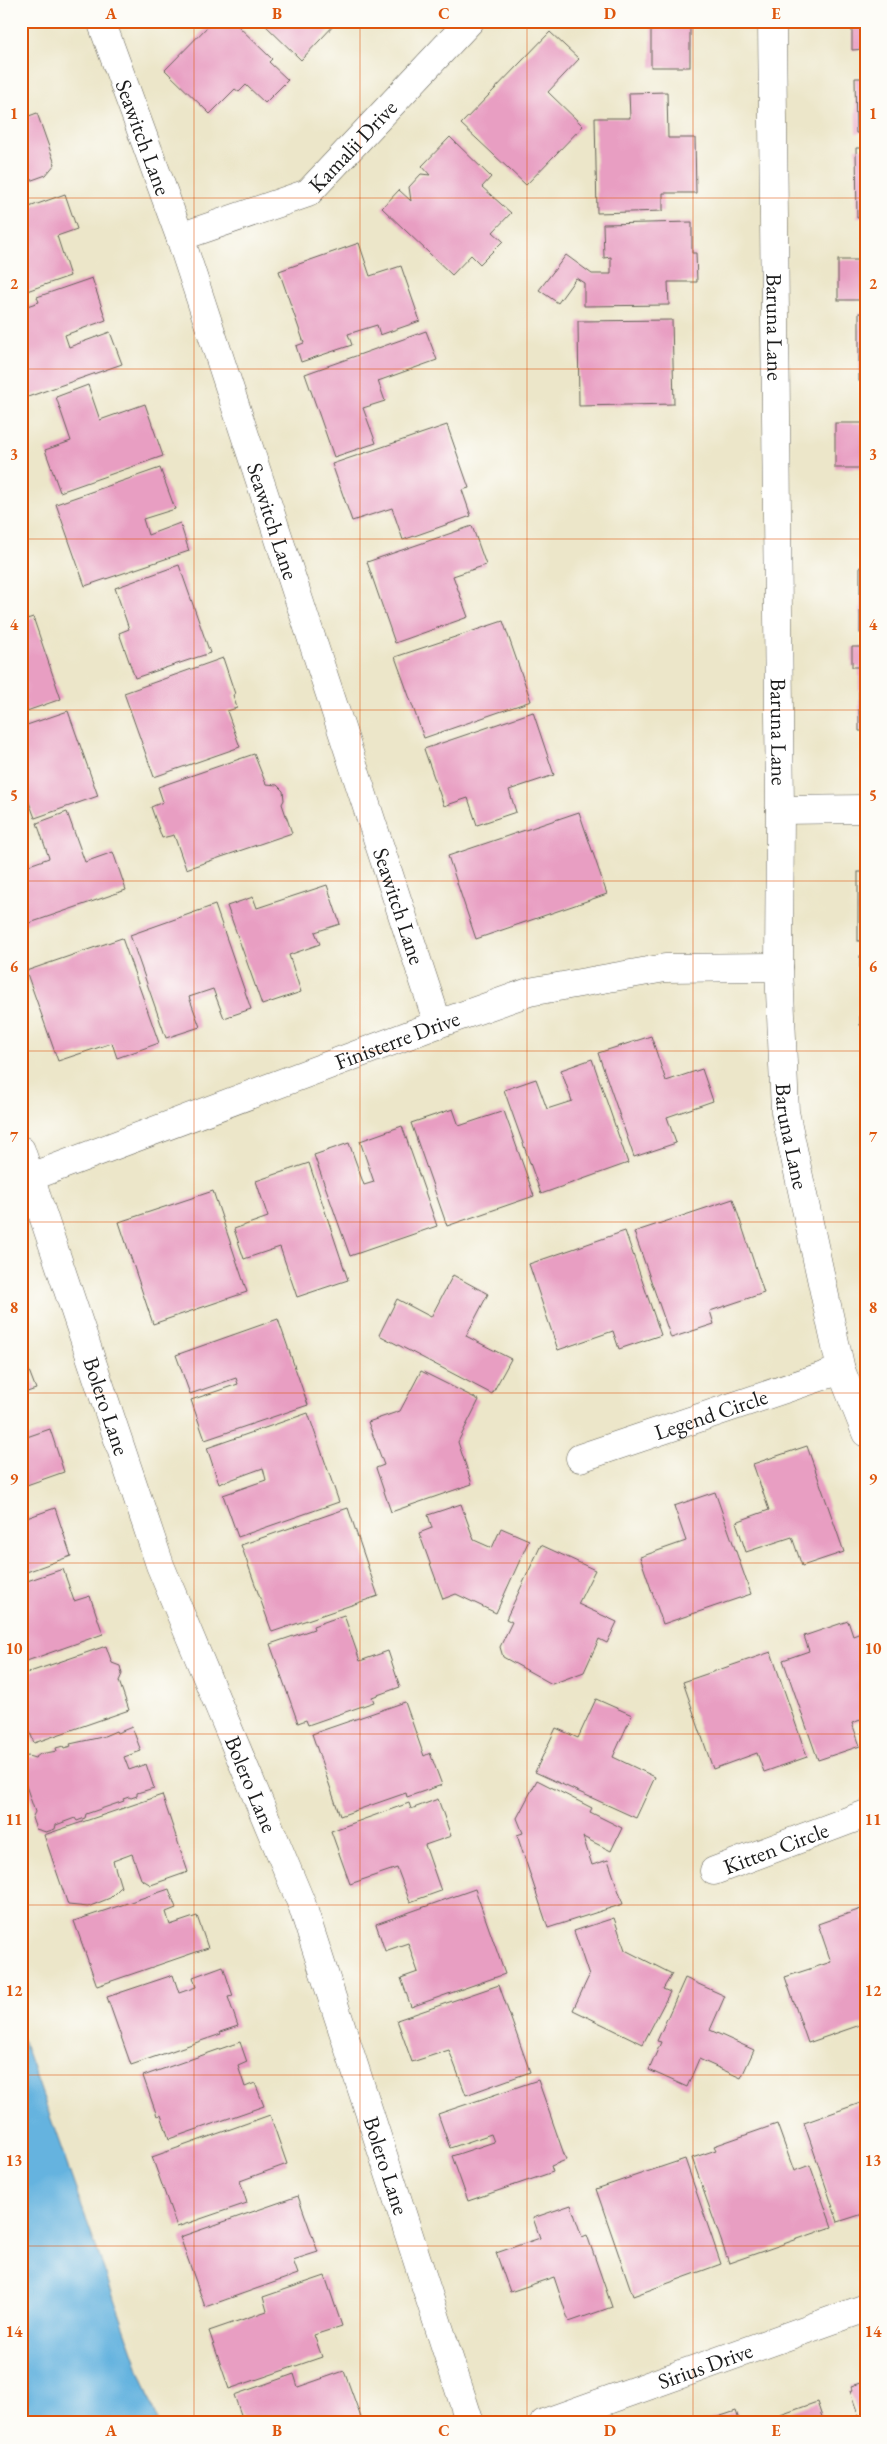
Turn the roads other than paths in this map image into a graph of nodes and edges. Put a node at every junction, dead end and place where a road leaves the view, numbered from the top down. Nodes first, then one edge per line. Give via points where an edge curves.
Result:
1 (101, 21) edge
2 (470, 21) edge
3 (772, 21) edge
4 (180, 237) junction
5 (866, 809) edge
6 (780, 810) junction
7 (779, 967) junction
8 (438, 1024) junction
9 (21, 1150) edge
10 (31, 1178) junction
11 (842, 1370) junction
12 (866, 1433) edge
13 (580, 1458) dead end
14 (866, 1814) edge
15 (714, 1871) dead end
16 (866, 2308) edge
17 (470, 2423) edge
18 (544, 2423) edge

1 - 4 street, Seawitch Lane
2 - 4 street, Kamalii Drive via 308,193
3 - 6 street, Baruna Lane
4 - 8 street, Seawitch Lane
5 - 6 street
6 - 7 street, Baruna Lane
7 - 8 street, Finisterre Drive via 656,970 529,992
7 - 11 street, Baruna Lane via 786,1112
8 - 10 street, Finisterre Drive
9 - 10 street, Bolero Lane
10 - 17 street, Bolero Lane via 160,1565 302,1905
11 - 12 street, Baruna Lane
11 - 13 street, Legend Circle
14 - 15 street, Kitten Circle
16 - 18 street, Sirius Drive

